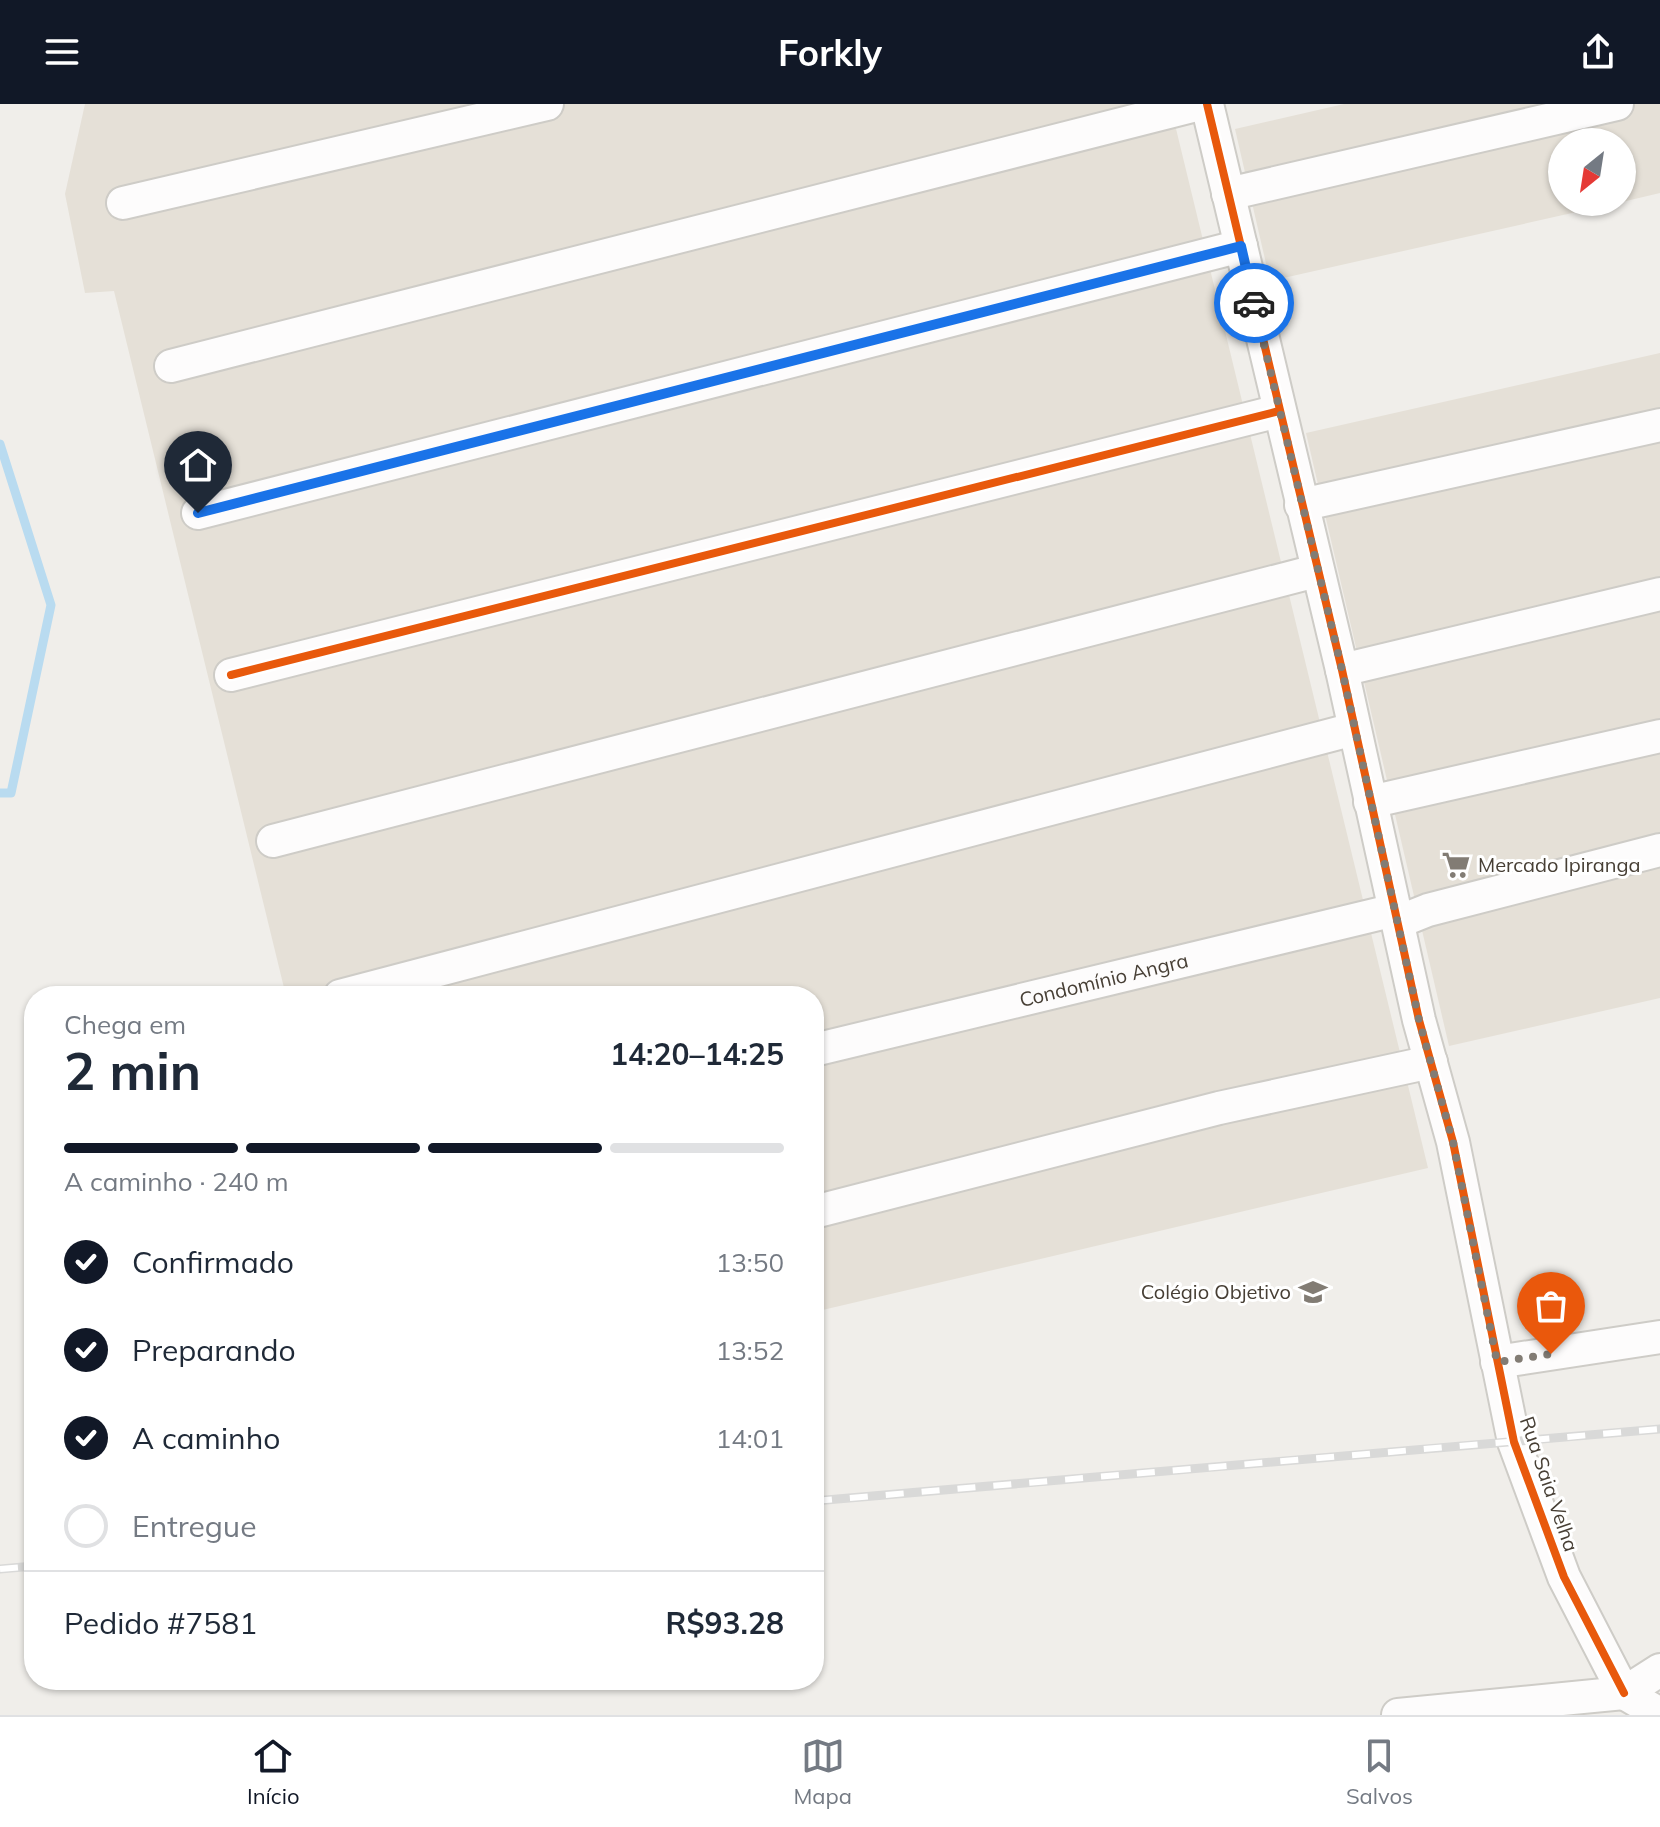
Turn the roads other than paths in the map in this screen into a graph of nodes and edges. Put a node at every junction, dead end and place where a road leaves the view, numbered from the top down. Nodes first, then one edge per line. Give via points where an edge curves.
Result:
1 (547, 104) edge
2 (1200, 104) edge
3 (1207, 104) edge
4 (1617, 104) edge
5 (1228, 194) junction
6 (123, 203) dead end
7 (1241, 246) junction
8 (171, 366) dead end
9 (1279, 411) junction
10 (1660, 425) edge
11 (1301, 505) junction
12 (198, 513) dead end
13 (1316, 571) junction
14 (1660, 594) edge
15 (1342, 670) junction
16 (231, 675) dead end
17 (1354, 729) junction
18 (1660, 736) edge
19 (1370, 802) junction
20 (273, 841) dead end
21 (1660, 850) edge
22 (1396, 916) junction
23 (378, 986) edge
24 (824, 1048) edge
25 (1431, 1062) junction
26 (824, 1209) edge
27 (1660, 1337) edge
28 (1497, 1362) junction
29 (1660, 1670) edge
30 (1615, 1704) edge
31 (1660, 1714) edge
32 (1398, 1715) edge

1 - 6 street
2 - 8 street
3 - 5 street, Rua Saia Velha
4 - 5 street
5 - 7 street, Rua Saia Velha
7 - 9 street, Rua Saia Velha
7 - 12 street
9 - 11 street, Rua Saia Velha
9 - 16 street
10 - 11 street
11 - 13 street, Rua Saia Velha
13 - 15 street, Rua Saia Velha
13 - 20 street
14 - 15 street
15 - 17 street, Rua Saia Velha
17 - 19 street, Rua Saia Velha
17 - 23 street
18 - 19 street
19 - 22 street, Rua Saia Velha
21 - 22 street, Condomínio Angra
22 - 24 street, Condomínio Angra
22 - 25 street, Rua Saia Velha
25 - 26 street via 1219,1108
25 - 28 street, Rua Saia Velha via 1453,1142
27 - 28 street
28 - 30 street, Rua Saia Velha via 1514,1442
29 - 30 street
30 - 31 street
30 - 32 street

